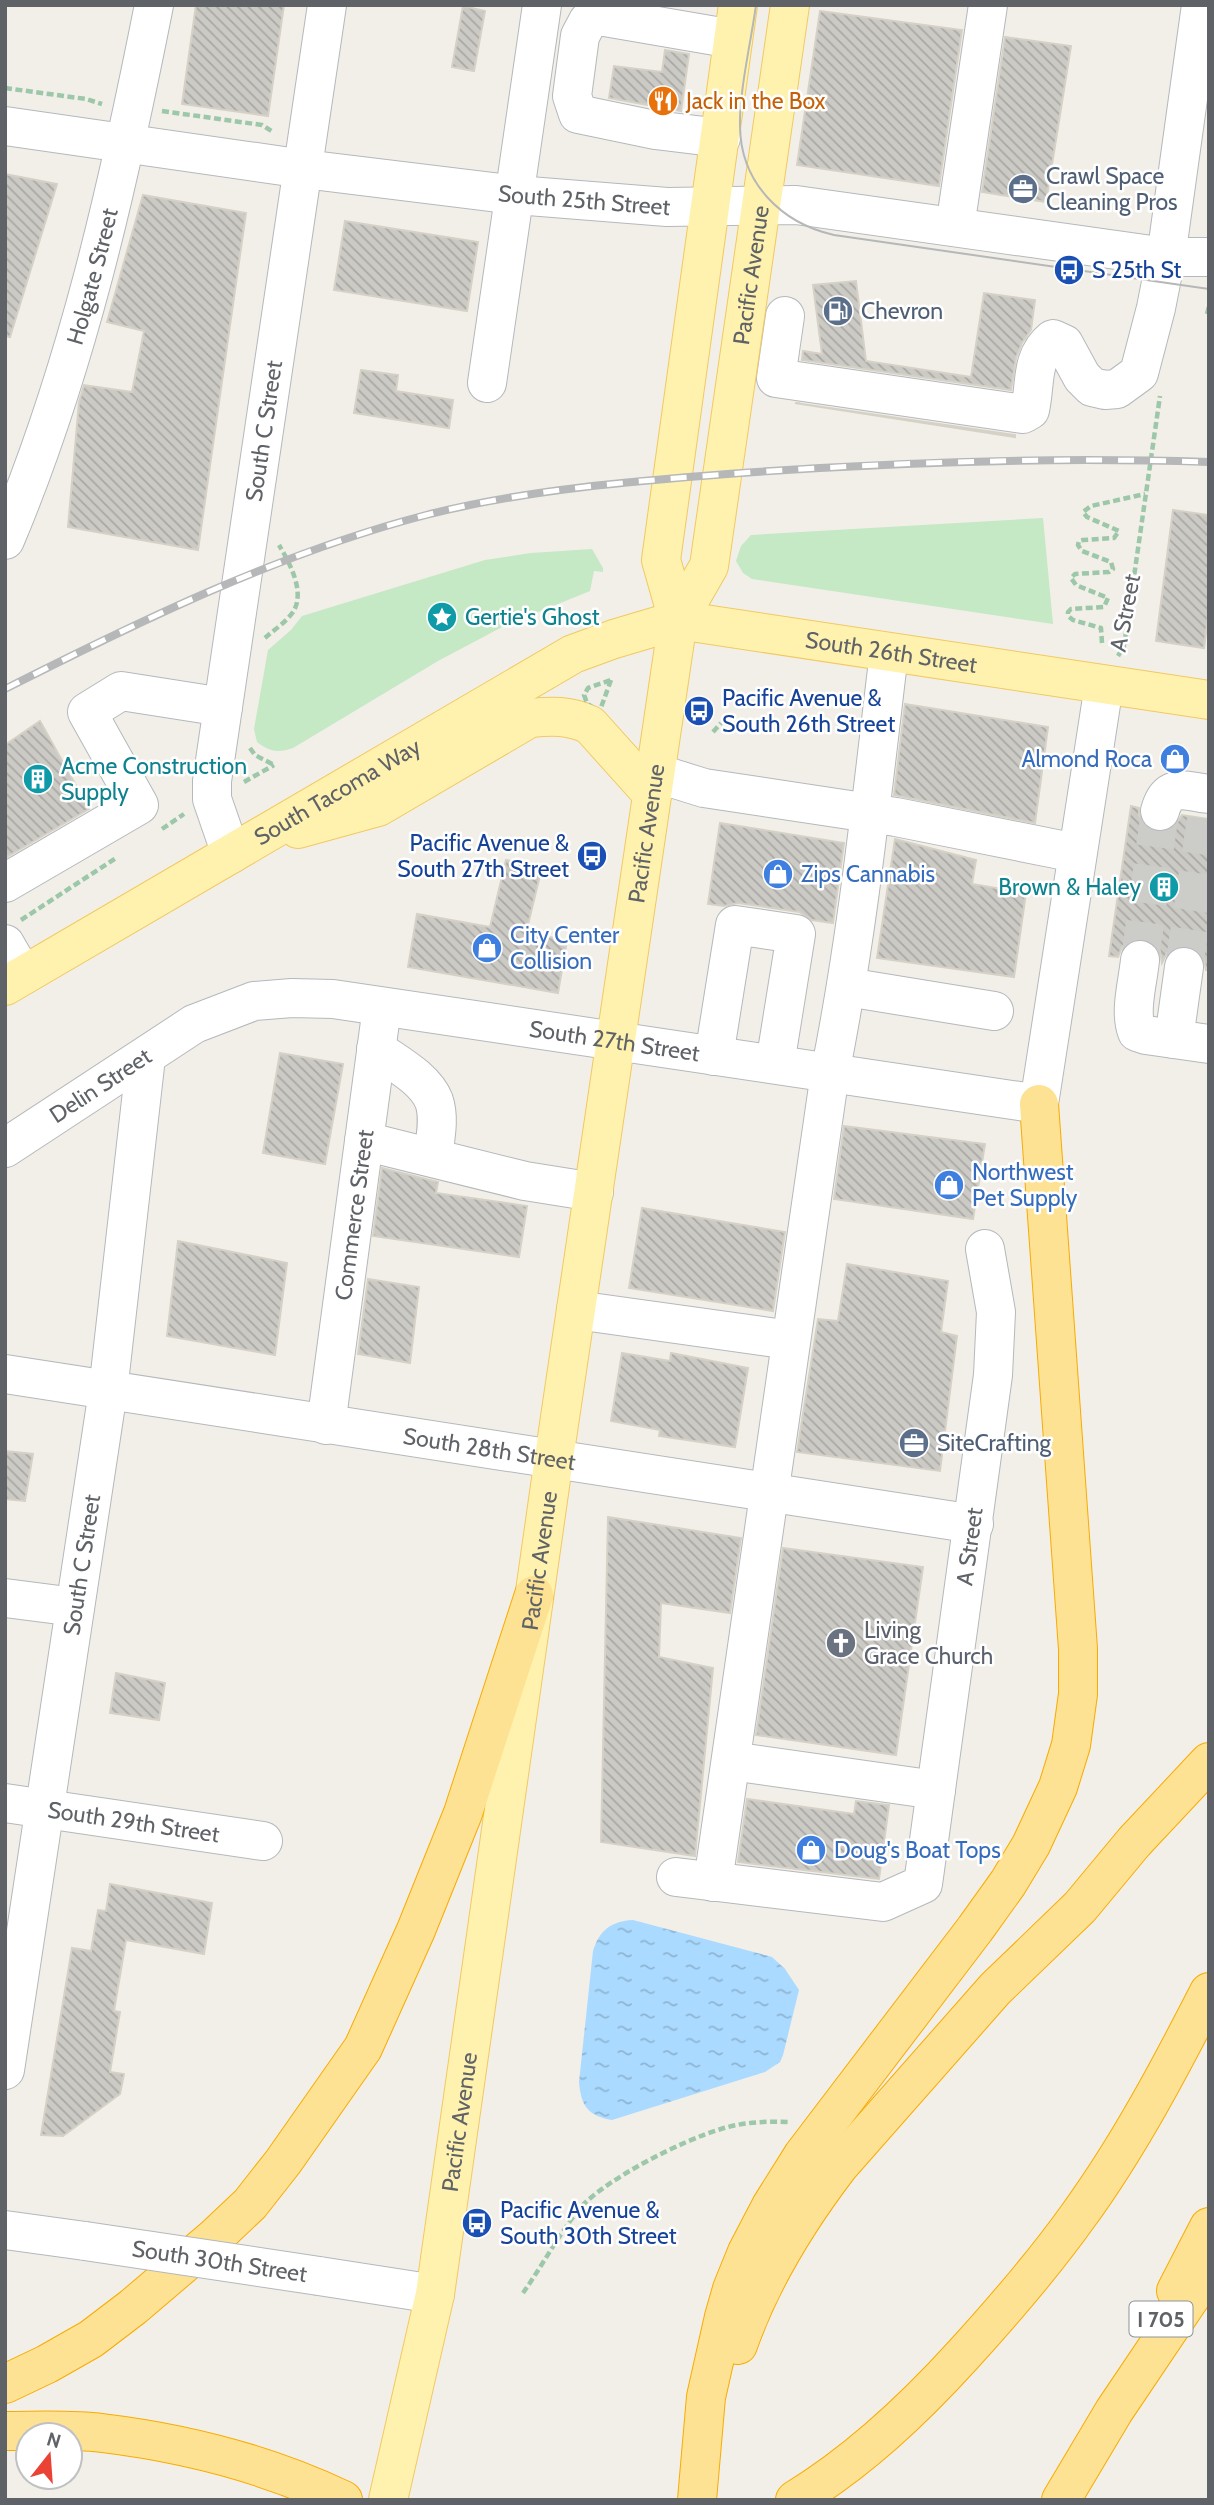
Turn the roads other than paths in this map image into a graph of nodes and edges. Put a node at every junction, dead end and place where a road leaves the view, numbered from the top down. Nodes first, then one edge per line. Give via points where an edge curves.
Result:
1 (154, 5) edge
2 (327, 5) edge
3 (542, 5) edge
4 (790, 5) edge
5 (988, 5) edge
6 (1201, 5) edge
7 (736, 22) edge
8 (1199, 92) edge
9 (5, 126) edge
10 (721, 138) junction
11 (127, 142) junction
12 (304, 169) junction
13 (516, 195) junction
14 (763, 204) junction
15 (710, 206) junction
16 (955, 228) junction
17 (1166, 257) junction
18 (1209, 257) edge
19 (1209, 271) edge
20 (785, 316) dead end
21 (487, 383) dead end
22 (5, 540) edge
23 (678, 620) junction
24 (889, 653) junction
25 (1104, 685) junction
26 (1209, 700) edge
27 (223, 707) junction
28 (654, 784) junction
29 (1208, 805) edge
30 (1160, 811) tunnel mouth
31 (871, 813) junction
32 (240, 848) junction
33 (1076, 853) junction
34 (5, 883) edge
35 (13, 957) edge
36 (1140, 960) tunnel mouth
37 (1184, 967) tunnel mouth
38 (847, 987) junction
39 (382, 1007) junction
40 (994, 1011) dead end
41 (194, 1024) joint
42 (616, 1041) junction
43 (1191, 1042) edge
44 (376, 1049) junction
45 (714, 1056) junction
46 (146, 1057) junction
47 (775, 1064) junction
48 (830, 1073) junction
49 (1039, 1104) junction
50 (364, 1141) junction
51 (5, 1148) edge
52 (433, 1157) junction
53 (594, 1192) junction
54 (985, 1249) dead end
55 (576, 1310) junction
56 (791, 1340) junction
57 (5, 1374) edge
58 (108, 1391) junction
59 (326, 1425) junction
60 (554, 1458) junction
61 (769, 1492) junction
62 (974, 1524) junction
63 (534, 1595) junction
64 (5, 1598) edge
65 (75, 1607) junction
66 (731, 1761) junction
67 (1209, 1762) edge
68 (936, 1790) junction
69 (5, 1803) edge
70 (45, 1808) junction
71 (263, 1841) dead end
72 (676, 1877) dead end
73 (713, 1882) junction
74 (1209, 1992) edge
75 (9, 2023) edge
76 (5, 2070) edge
77 (1209, 2227) edge
78 (5, 2230) edge
79 (1209, 2270) edge
80 (435, 2294) junction
81 (5, 2384) edge
82 (1114, 2411) junction
83 (5, 2431) edge
84 (343, 2500) edge
85 (388, 2500) edge
86 (698, 2500) edge
87 (795, 2500) edge
88 (1061, 2500) edge

1 - 11 street, Holgate Street
2 - 12 street, South C Street
3 - 13 street
4 - 14 main road, Pacific Avenue
5 - 16 street
6 - 8 street
7 - 10 main road, Pacific Avenue
7 - 10 street via 599,16 588,21 580,36 572,96 578,114
8 - 17 street
9 - 11 street, South 25th Street
10 - 15 main road, Pacific Avenue
11 - 12 street, South 25th Street
11 - 22 street, Holgate Street via 64,381
12 - 13 street, South 25th Street
12 - 27 street, South C Street
13 - 15 street, South 25th Street via 643,206
13 - 21 street
14 - 15 street, South 25th Street
14 - 16 street, South 25th Street
14 - 23 main road, Pacific Avenue via 709,566
15 - 23 main road, Pacific Avenue via 661,560
16 - 17 street, South 25th Street
17 - 18 street
17 - 19 street
17 - 20 street via 1139,373 1117,389 1092,387 1064,344 1054,339 1041,349 1030,410 1023,414 776,377
23 - 24 main road, South 26th Street
23 - 28 main road, Pacific Avenue
23 - 32 main road, South Tacoma Way via 573,654
24 - 25 main road, South 26th Street
24 - 31 street
25 - 26 main road, South 26th Street
25 - 33 street
27 - 32 street, South C Street via 212,799
27 - 34 street via 121,691 87,712 139,805
28 - 31 street
28 - 32 main road via 590,725 558,715 530,718 379,807
28 - 42 main road, Pacific Avenue
29 - 30 street via 1178,790 1163,799
31 - 33 street
31 - 38 street
32 - 35 main road, South Tacoma Way
33 - 49 street
36 - 43 street via 1134,1014 1137,1031
37 - 43 street
38 - 40 street
38 - 48 street
39 - 41 street, South 27th Street via 333,999 254,1001
39 - 42 street, South 27th Street
39 - 44 street, Commerce Street
41 - 46 street, Delin Street
42 - 45 street, South 27th Street
42 - 53 main road, Pacific Avenue
44 - 50 street, Commerce Street
44 - 52 street via 419,1081 434,1101
45 - 47 street, South 27th Street
45 - 47 street via 735,925 796,934
46 - 51 street, Delin Street
46 - 58 street, South C Street
47 - 48 street, South 27th Street
48 - 49 street, South 27th Street
48 - 56 street
49 - 86 highway via 1078,1650 1071,1745 1048,1811 1009,1883 803,2155 771,2207 732,2289 706,2398
50 - 52 street
50 - 59 street, Commerce Street
52 - 53 street via 525,1181
53 - 55 main road, Pacific Avenue
54 - 62 street, A Street via 996,1312 993,1375
55 - 56 street
55 - 60 main road, Pacific Avenue
56 - 61 street
57 - 58 street, South 28th Street
58 - 59 street, South 28th Street
58 - 65 street, South C Street
59 - 60 street, South 28th Street
60 - 61 street, South 28th Street
60 - 63 main road, Pacific Avenue
61 - 62 street, South 28th Street
61 - 66 street
62 - 68 street, A Street
63 - 80 main road, Pacific Avenue
63 - 81 highway via 458,1826 363,2048 341,2082 250,2204 214,2238 91,2339
64 - 65 street
65 - 70 street, South C Street
66 - 68 street
66 - 73 street
67 - 86 highway via 1080,1907 995,1989 817,2194 772,2267 748,2319 721,2395
68 - 73 street, A Street via 923,1884 883,1902
69 - 70 street, South 29th Street
70 - 71 street, South 29th Street
70 - 75 street, South C Street
72 - 73 street
74 - 87 highway via 1118,2154 1037,2270 901,2418
75 - 76 street, South C Street
77 - 82 highway, I 705
78 - 80 street, South 30th Street, bridge
79 - 82 highway
80 - 85 main road, Pacific Avenue
82 - 88 highway, I 705
83 - 84 highway via 99,2433 161,2441 253,2464

